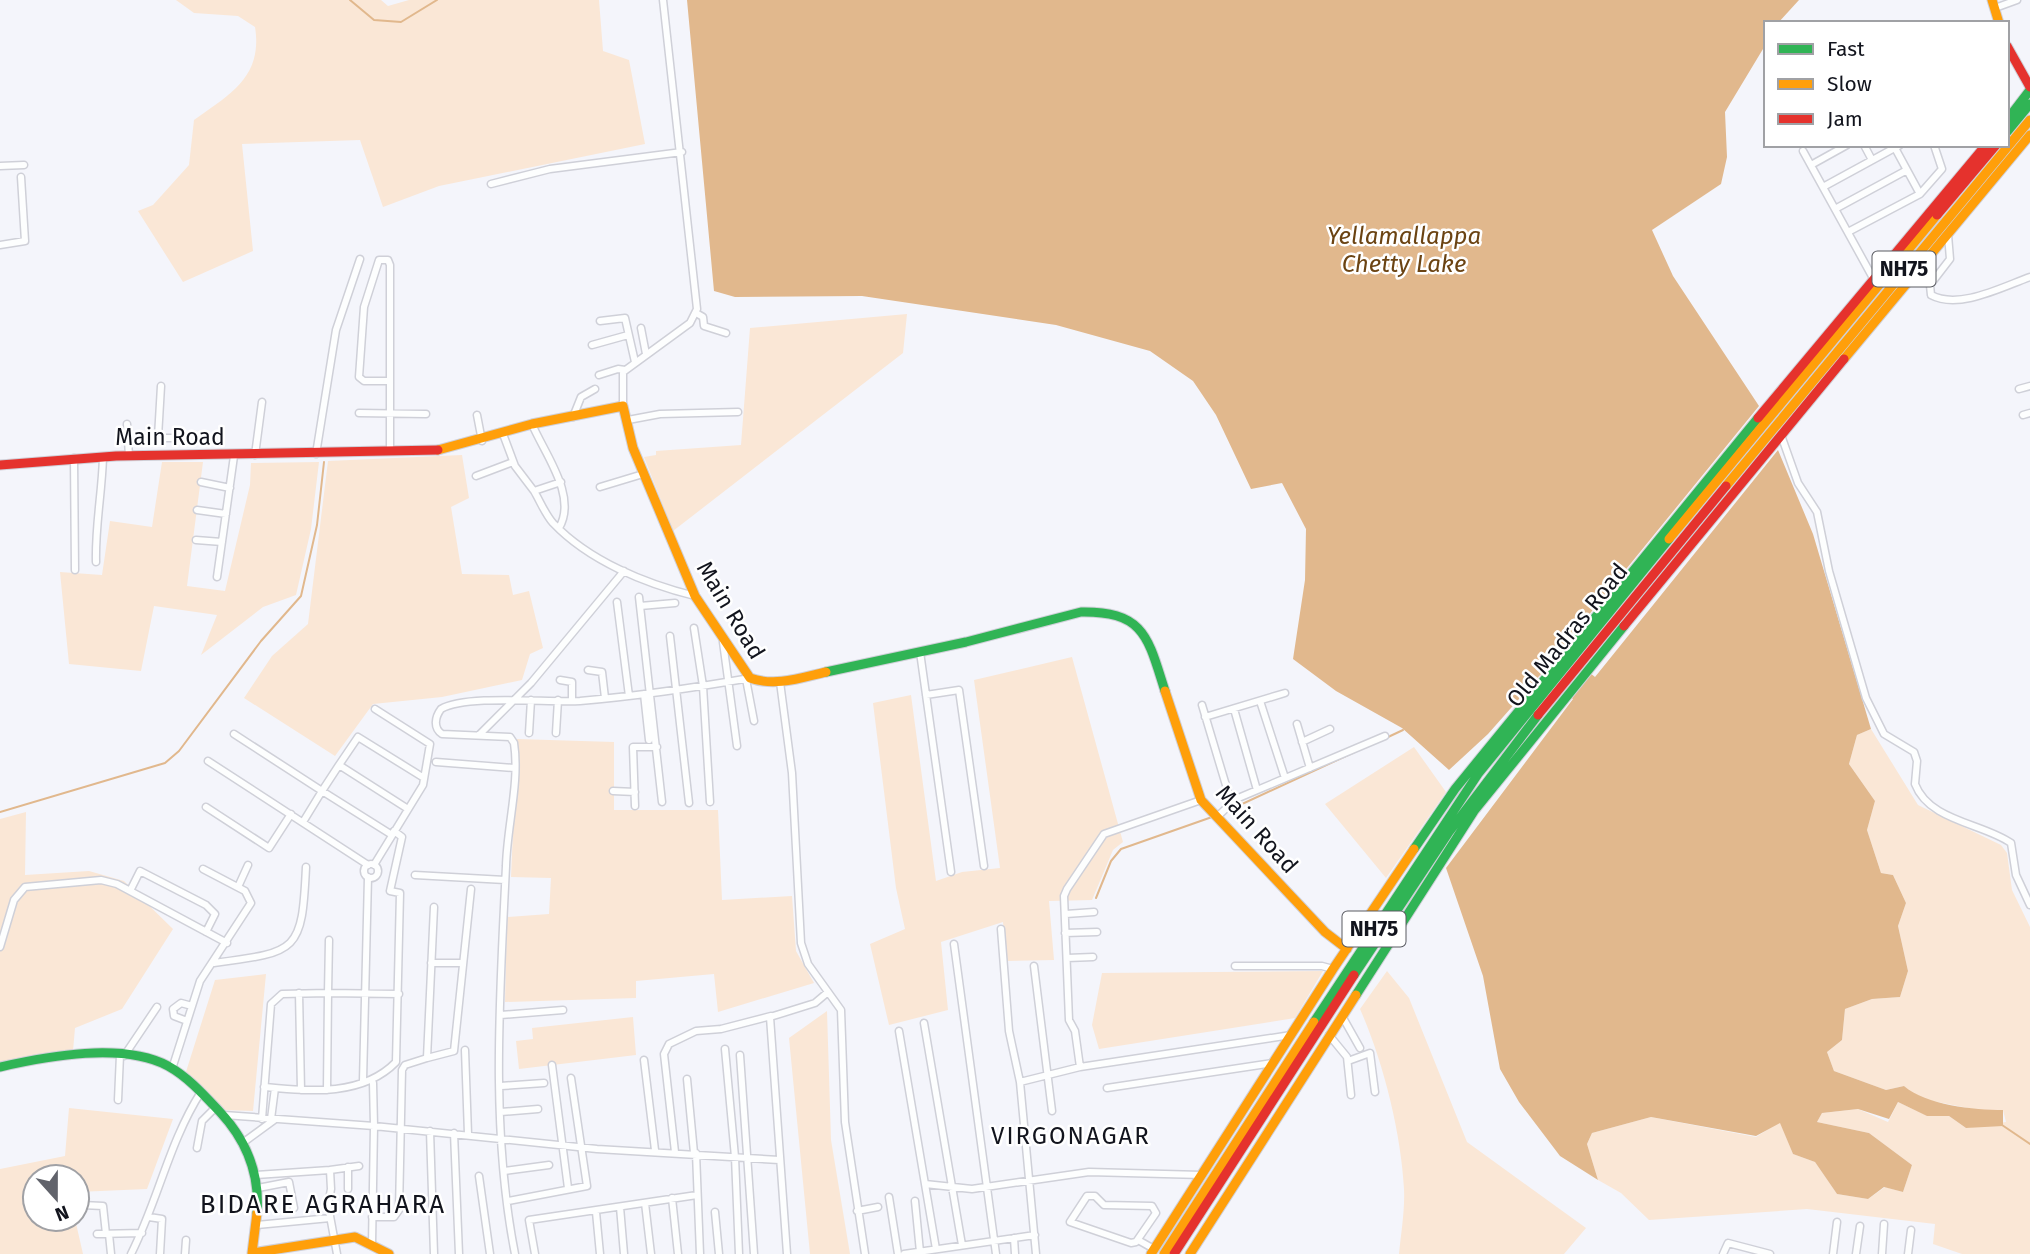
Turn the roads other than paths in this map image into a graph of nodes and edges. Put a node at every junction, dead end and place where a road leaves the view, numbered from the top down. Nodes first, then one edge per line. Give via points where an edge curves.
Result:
1 (663, 0) edge
2 (2017, 0) edge
3 (1994, 4) edge
4 (1998, 21) edge
5 (2009, 50) edge
6 (2018, 69) junction
7 (2030, 72) edge
8 (2030, 88) edge
9 (2030, 104) edge
10 (2009, 117) edge
11 (2030, 120) edge
12 (2009, 130) edge
13 (2030, 135) edge
14 (2009, 145) edge
15 (1843, 147) edge
16 (1865, 147) edge
17 (1898, 147) edge
18 (1935, 147) edge
19 (1984, 147) edge
20 (1994, 147) edge
21 (2008, 147) edge
22 (1804, 151) dead end
23 (682, 152) junction
24 (1872, 160) junction
25 (24, 165) dead end
26 (1811, 165) junction
27 (0, 166) edge
28 (1907, 170) junction
29 (21, 177) dead end
30 (491, 184) dead end
31 (1823, 187) junction
32 (1920, 194) junction
33 (1835, 209) junction
34 (1848, 232) junction
35 (1948, 235) junction
36 (0, 245) edge
37 (360, 259) dead end
38 (2030, 277) edge
39 (1872, 278) junction
40 (696, 313) junction
41 (600, 321) dead end
42 (641, 328) dead end
43 (726, 333) dead end
44 (628, 335) junction
45 (592, 345) dead end
46 (646, 354) junction
47 (635, 362) junction
48 (625, 370) junction
49 (599, 375) dead end
50 (390, 381) junction
51 (161, 386) dead end
52 (2030, 386) edge
53 (595, 389) dead end
54 (2019, 389) dead end
55 (262, 402) dead end
56 (622, 406) junction
57 (738, 412) dead end
58 (359, 413) dead end
59 (390, 414) junction
60 (426, 414) dead end
61 (477, 415) dead end
62 (573, 417) junction
63 (628, 420) junction
64 (127, 424) dead end
65 (532, 424) junction
66 (503, 434) junction
67 (1781, 435) junction
68 (158, 437) junction
69 (128, 438) junction
70 (180, 438) dead end
71 (482, 441) junction
72 (390, 451) junction
73 (316, 454) junction
74 (255, 455) junction
75 (128, 456) junction
76 (234, 456) junction
77 (1732, 456) junction
78 (103, 457) junction
79 (74, 458) junction
80 (513, 462) junction
81 (0, 465) edge
82 (643, 474) junction
83 (476, 476) dead end
84 (201, 482) dead end
85 (561, 482) junction
86 (600, 487) dead end
87 (230, 488) junction
88 (534, 491) junction
89 (197, 510) dead end
90 (226, 514) junction
91 (559, 528) junction
92 (196, 540) dead end
93 (222, 542) junction
94 (96, 562) dead end
95 (75, 570) dead end
96 (624, 571) junction
97 (217, 577) dead end
98 (695, 596) junction
99 (639, 597) dead end
100 (617, 602) dead end
101 (675, 603) dead end
102 (640, 606) junction
103 (694, 628) dead end
104 (670, 636) dead end
105 (723, 642) junction
106 (920, 652) junction
107 (1575, 656) junction
108 (588, 670) dead end
109 (748, 679) junction
110 (560, 680) dead end
111 (729, 682) junction
112 (780, 682) junction
113 (702, 686) junction
114 (1554, 688) junction
115 (677, 690) junction
116 (648, 694) junction
117 (1285, 694) dead end
118 (926, 695) junction
119 (629, 696) junction
120 (605, 698) junction
121 (513, 700) junction
122 (531, 700) junction
123 (558, 700) junction
124 (572, 701) junction
125 (1260, 701) junction
126 (1202, 705) dead end
127 (375, 709) dead end
128 (1234, 709) junction
129 (1205, 717) junction
130 (754, 721) dead end
131 (1297, 724) dead end
132 (1330, 729) dead end
133 (529, 733) dead end
134 (556, 733) dead end
135 (234, 734) dead end
136 (478, 735) junction
137 (1385, 736) dead end
138 (649, 740) dead end
139 (1302, 742) junction
140 (737, 746) dead end
141 (657, 747) junction
142 (208, 761) dead end
143 (436, 762) dead end
144 (340, 765) junction
145 (514, 768) junction
146 (1310, 768) junction
147 (424, 778) junction
148 (1285, 778) junction
149 (1257, 790) junction
150 (322, 791) junction
151 (613, 791) dead end
152 (635, 792) junction
153 (1201, 800) junction
154 (662, 802) dead end
155 (710, 802) dead end
156 (1231, 802) junction
157 (689, 803) dead end
158 (635, 806) dead end
159 (205, 807) dead end
160 (408, 809) junction
161 (291, 814) junction
162 (1218, 816) junction
163 (303, 822) junction
164 (393, 833) junction
165 (248, 865) dead end
166 (371, 865) junction
167 (984, 866) dead end
168 (306, 867) dead end
169 (202, 869) dead end
170 (951, 872) dead end
171 (415, 875) dead end
172 (368, 877) junction
173 (505, 880) junction
174 (238, 887) junction
175 (471, 889) dead end
176 (130, 891) junction
177 (2030, 905) edge
178 (434, 907) dead end
179 (1094, 912) dead end
180 (1066, 914) junction
181 (1001, 929) dead end
182 (206, 932) junction
183 (1097, 932) dead end
184 (1065, 933) junction
185 (329, 940) dead end
186 (227, 943) junction
187 (954, 944) dead end
188 (0, 947) edge
189 (1347, 948) junction
190 (1093, 957) dead end
191 (1067, 958) junction
192 (214, 962) junction
193 (432, 963) junction
194 (463, 963) junction
195 (1034, 966) dead end
196 (1235, 966) dead end
197 (1333, 969) junction
198 (828, 992) junction
199 (299, 993) junction
200 (328, 993) junction
201 (365, 993) junction
202 (398, 994) junction
203 (192, 1006) junction
204 (157, 1007) dead end
205 (564, 1010) dead end
206 (501, 1015) junction
207 (1342, 1015) junction
208 (773, 1016) junction
209 (187, 1021) junction
210 (924, 1023) dead end
211 (899, 1031) dead end
212 (1292, 1034) junction
213 (1329, 1035) junction
214 (1360, 1048) dead end
215 (725, 1049) dead end
216 (465, 1050) dead end
217 (740, 1055) dead end
218 (122, 1056) junction
219 (427, 1058) junction
220 (644, 1060) dead end
221 (1348, 1061) junction
222 (1275, 1063) junction
223 (552, 1065) dead end
224 (0, 1066) edge
225 (1080, 1067) junction
226 (172, 1069) junction
227 (1046, 1076) junction
228 (571, 1077) dead end
229 (687, 1079) dead end
230 (1286, 1081) junction
231 (363, 1082) junction
232 (1020, 1082) junction
233 (373, 1083) dead end
234 (544, 1083) dead end
235 (501, 1086) junction
236 (264, 1087) junction
237 (1296, 1087) junction
238 (275, 1088) junction
239 (1107, 1088) dead end
240 (301, 1090) junction
241 (327, 1090) junction
242 (201, 1092) junction
243 (1376, 1092) dead end
244 (1351, 1095) dead end
245 (118, 1100) dead end
246 (216, 1107) junction
247 (538, 1109) dead end
248 (1052, 1111) dead end
249 (501, 1112) junction
250 (224, 1115) junction
251 (262, 1119) junction
252 (272, 1120) junction
253 (374, 1126) junction
254 (400, 1128) junction
255 (430, 1131) junction
256 (454, 1133) junction
257 (468, 1134) junction
258 (502, 1138) junction
259 (244, 1142) junction
260 (562, 1144) junction
261 (582, 1147) junction
262 (197, 1148) dead end
263 (655, 1150) junction
264 (675, 1152) junction
265 (695, 1153) junction
266 (735, 1157) junction
267 (749, 1158) junction
268 (779, 1160) junction
269 (549, 1165) dead end
270 (359, 1166) dead end
271 (348, 1167) junction
272 (330, 1170) junction
273 (504, 1171) junction
274 (256, 1175) junction
275 (479, 1176) dead end
276 (1030, 1180) junction
277 (1211, 1181) junction
278 (925, 1184) junction
279 (987, 1187) junction
280 (258, 1188) junction
281 (568, 1188) junction
282 (348, 1189) dead end
283 (953, 1189) junction
284 (697, 1195) junction
285 (889, 1197) dead end
286 (672, 1198) junction
287 (508, 1201) junction
288 (915, 1201) dead end
289 (645, 1203) junction
290 (91, 1205) edge
291 (620, 1207) junction
292 (877, 1207) dead end
293 (294, 1208) dead end
294 (858, 1211) junction
295 (596, 1212) junction
296 (715, 1212) dead end
297 (1156, 1213) junction
298 (149, 1217) junction
299 (372, 1217) junction
300 (330, 1218) junction
301 (1172, 1222) junction
302 (1837, 1222) dead end
303 (1884, 1224) dead end
304 (257, 1225) junction
305 (1860, 1226) dead end
306 (1911, 1230) dead end
307 (142, 1233) junction
308 (97, 1234) dead end
309 (108, 1234) junction
310 (1035, 1235) junction
311 (1014, 1238) junction
312 (186, 1240) dead end
313 (335, 1240) junction
314 (995, 1240) junction
315 (1138, 1240) junction
316 (372, 1244) junction
317 (962, 1245) junction
318 (936, 1249) junction
319 (301, 1250) edge
320 (1153, 1252) edge
321 (920, 1253) edge
322 (111, 1254) edge
323 (131, 1254) edge
324 (160, 1254) edge
325 (185, 1254) edge
326 (252, 1254) edge
327 (337, 1254) edge
328 (389, 1254) edge
329 (434, 1254) edge
330 (459, 1254) edge
331 (490, 1254) edge
332 (514, 1254) edge
333 (535, 1254) edge
334 (600, 1254) edge
335 (624, 1254) edge
336 (651, 1254) edge
337 (678, 1254) edge
338 (700, 1254) edge
339 (719, 1254) edge
340 (739, 1254) edge
341 (754, 1254) edge
342 (787, 1254) edge
343 (865, 1254) edge
344 (901, 1254) edge
345 (996, 1254) edge
346 (1015, 1254) edge
347 (1036, 1254) edge
348 (1164, 1254) edge
349 (1174, 1254) edge
350 (1190, 1254) edge
351 (1723, 1254) edge
352 (1770, 1254) edge
353 (1833, 1254) edge
354 (1856, 1254) edge
355 (1881, 1254) edge
356 (1908, 1254) edge

1 - 23 street
2 - 3 street
3 - 4 main road
5 - 6 main road
6 - 7 main road
6 - 8 main road
8 - 10 main road
9 - 12 main road
11 - 14 main road, Old Madras Road / NH75
13 - 35 main road
15 - 26 street
16 - 24 street
17 - 24 street
17 - 28 street
18 - 32 street via 1942,169
19 - 39 main road
20 - 77 main road, Old Madras Road / NH75
21 - 107 main road, Old Madras Road / NH75 via 1781,420
22 - 26 street
23 - 30 street via 550,169
23 - 40 street
24 - 31 street
25 - 27 street
26 - 31 street
28 - 32 street
28 - 33 street
29 - 36 street via 25,241
31 - 33 street
32 - 34 street
33 - 34 street
34 - 39 street
35 - 38 street via 1950,258 1930,285 1935,298 1964,298
35 - 67 main road
37 - 73 street via 336,330
39 - 77 main road
40 - 43 street via 703,317 704,326
40 - 46 street via 690,323
41 - 44 street via 624,317
42 - 46 street
44 - 45 street
44 - 47 street
46 - 47 street
47 - 48 street
48 - 49 street
48 - 56 street
50 - 50 street via 359,377 364,307 379,260 388,260 390,265
50 - 59 street
51 - 68 street
52 - 54 street
53 - 62 street via 580,397
55 - 74 street
56 - 62 main road, Main Road
56 - 63 main road, Main Road
57 - 63 street via 660,414
58 - 59 street
59 - 60 street
59 - 72 street
61 - 71 street
62 - 65 main road, Main Road
63 - 82 main road, Main Road
64 - 69 street
65 - 66 main road, Main Road
65 - 85 street
66 - 71 main road, Main Road
66 - 80 street
67 - 114 main road via 1592,665
67 - 177 street via 1798,484 1817,512 1850,645 1878,725 1889,739 1914,752 1914,784 1920,794 1951,817 2011,843 2016,875
68 - 69 street
68 - 70 street
69 - 75 street
71 - 72 main road, Main Road via 444,450
72 - 73 main road, Main Road
73 - 74 main road, Main Road
74 - 76 main road, Main Road
75 - 76 main road, Main Road
75 - 78 main road, Main Road
76 - 87 street
77 - 107 main road, Old Madras Road / NH75
78 - 79 main road, Main Road
78 - 94 street
79 - 81 main road, Main Road
79 - 95 street
80 - 83 street
80 - 88 street
82 - 86 street
82 - 98 main road, Main Road
84 - 87 street
85 - 88 street
85 - 91 street
87 - 90 street
88 - 91 street
89 - 90 street
90 - 93 street
91 - 96 street
92 - 93 street
93 - 97 street
96 - 98 street
96 - 121 street
98 - 105 main road, Main Road
99 - 102 street
100 - 119 street
101 - 102 street
102 - 116 street
103 - 113 street
104 - 115 street
105 - 109 main road, Main Road
105 - 111 street
106 - 112 main road, Main Road
106 - 118 street
106 - 153 main road, Main Road via 1081,612 1112,614 1138,625 1148,638
107 - 114 main road, Old Madras Road / NH75
108 - 120 street via 602,672
109 - 111 street
109 - 112 main road, Main Road
109 - 130 street
110 - 124 street via 572,682
111 - 113 street
111 - 140 street
112 - 198 street via 792,773 801,943 808,964
113 - 115 street
113 - 155 street
114 - 189 main road via 1455,789
114 - 207 main road
114 - 230 main road, Old Madras Road / NH75 via 1450,831
114 - 277 main road, Old Madras Road / NH75 via 1478,774 1438,829
115 - 116 street
115 - 157 street
116 - 119 street
116 - 138 street
116 - 141 street
117 - 125 street
118 - 167 street via 959,690
118 - 170 street
119 - 120 street
120 - 124 street
121 - 122 street
121 - 136 street
121 - 136 street via 454,705 438,713 436,723 442,734
122 - 123 street
122 - 133 street
123 - 124 street
123 - 134 street
125 - 128 street
125 - 148 street
126 - 129 street
127 - 147 street via 430,744
128 - 129 street
128 - 149 street
129 - 156 street
131 - 139 street
132 - 139 street
135 - 150 street
136 - 145 street via 513,739
137 - 146 street
139 - 146 street
141 - 152 street via 633,747
141 - 154 street
142 - 161 street
143 - 145 street
144 - 147 street via 358,737
144 - 150 street
144 - 160 street
145 - 173 street
146 - 148 street
147 - 160 street
148 - 149 street
149 - 156 street
150 - 163 street
150 - 164 street
151 - 152 street
152 - 158 street
153 - 162 main road, Main Road
153 - 180 street via 1104,834 1067,890
156 - 162 street
159 - 161 street via 269,848
160 - 164 street
161 - 163 street
162 - 189 main road, Main Road via 1325,932
163 - 166 street
164 - 166 street
164 - 202 street via 402,837 390,891 400,893
165 - 174 street
166 - 172 street via 365,871
166 - 172 street via 378,874
168 - 192 street via 305,909 295,941 271,955
169 - 174 street
171 - 173 street
172 - 201 street
173 - 206 street
174 - 186 street via 251,903
175 - 194 street
176 - 182 street
176 - 182 street via 140,871 206,905 215,914
176 - 188 street via 108,880 25,887 14,900
178 - 193 street
179 - 180 street
180 - 184 street
181 - 232 street via 1009,1031
182 - 186 street
183 - 184 street
184 - 191 street
185 - 200 street
186 - 192 street
187 - 279 street
189 - 197 main road
190 - 191 street
191 - 225 street via 1069,1020
192 - 203 street via 200,981
193 - 194 street
193 - 219 street
194 - 219 street via 454,1051
195 - 227 street
196 - 197 street via 1322,965
197 - 212 main road
198 - 208 street via 816,1003
198 - 294 street via 841,1010 845,1122
199 - 200 street
199 - 236 street via 282,994 271,1004
199 - 240 street
200 - 201 street
200 - 241 street
201 - 202 street
201 - 231 street
202 - 231 street via 396,1062 388,1071
203 - 209 street
203 - 209 street via 181,1003 173,1009 174,1016
204 - 218 street
205 - 206 street
206 - 235 street
207 - 213 main road
207 - 214 street
208 - 264 street via 696,1031 670,1042 664,1054
208 - 268 street
209 - 226 street
210 - 283 street
211 - 278 street
212 - 222 main road
212 - 225 street
213 - 221 street
213 - 237 main road
215 - 266 street
216 - 257 street
217 - 267 street
218 - 224 main road via 44,1056
218 - 226 main road via 150,1059
218 - 245 street
219 - 254 street via 402,1070
220 - 263 street
221 - 243 street via 1370,1054
221 - 244 street
222 - 239 street
222 - 277 main road
223 - 260 street
225 - 227 street
226 - 242 main road
227 - 232 street
227 - 248 street
228 - 261 street
229 - 265 street
230 - 237 main road
230 - 277 main road, NH75
231 - 241 street
232 - 276 street
233 - 253 street
234 - 235 street
235 - 249 street
236 - 238 street
236 - 251 street
237 - 350 main road
238 - 240 street
238 - 252 street
240 - 241 street
242 - 246 main road
242 - 298 street via 183,1125
246 - 250 main road
246 - 262 street via 202,1121
247 - 249 street
249 - 258 street
250 - 251 street
250 - 259 main road
251 - 252 street
252 - 253 street
252 - 259 street
253 - 254 street
253 - 299 street
254 - 255 street
254 - 299 street via 399,1210 394,1216
255 - 256 street
255 - 329 street
256 - 257 street
256 - 330 street
257 - 258 street
258 - 260 street
258 - 273 street
259 - 274 main road
260 - 261 street
260 - 281 street
261 - 263 street
261 - 281 street via 587,1186
263 - 264 street
264 - 265 street
265 - 266 street
265 - 284 street
266 - 267 street
266 - 340 street
267 - 268 street
267 - 341 street
268 - 342 street
269 - 273 street
270 - 271 street
271 - 272 street
271 - 282 street
272 - 274 street
272 - 300 street
273 - 287 street
274 - 280 main road
275 - 331 street
276 - 277 street via 1089,1172
276 - 279 street
276 - 310 street
277 - 301 main road
277 - 348 main road, NH75
277 - 349 main road, NH75
278 - 283 street
278 - 318 street
279 - 283 street
279 - 314 street
280 - 293 street via 289,1182
280 - 304 main road
281 - 287 street
283 - 317 street
284 - 286 street
284 - 338 street
285 - 344 street
286 - 289 street
286 - 337 street
287 - 332 street
288 - 321 street
289 - 291 street
289 - 336 street
290 - 309 street via 103,1206
291 - 295 street
291 - 335 street
292 - 294 street
294 - 343 street
295 - 333 street via 529,1220
295 - 334 street
296 - 339 street
297 - 301 street
297 - 315 street
297 - 315 street via 1152,1206 1104,1205 1095,1196 1087,1196 1070,1222 1131,1242
298 - 307 street
298 - 324 street via 162,1219
299 - 316 street
300 - 304 street
300 - 313 street
301 - 320 main road
302 - 353 street
303 - 355 street
304 - 326 main road
305 - 354 street
306 - 356 street
307 - 309 street
307 - 323 street
308 - 309 street
309 - 322 street
310 - 311 street
310 - 347 street
311 - 314 street
311 - 346 street
312 - 325 street
313 - 316 main road via 355,1237
313 - 319 main road
313 - 327 street
314 - 317 street
314 - 345 street
315 - 320 street
316 - 328 main road
317 - 318 street
318 - 321 street
319 - 326 main road
321 - 344 street
351 - 352 street via 1728,1243

